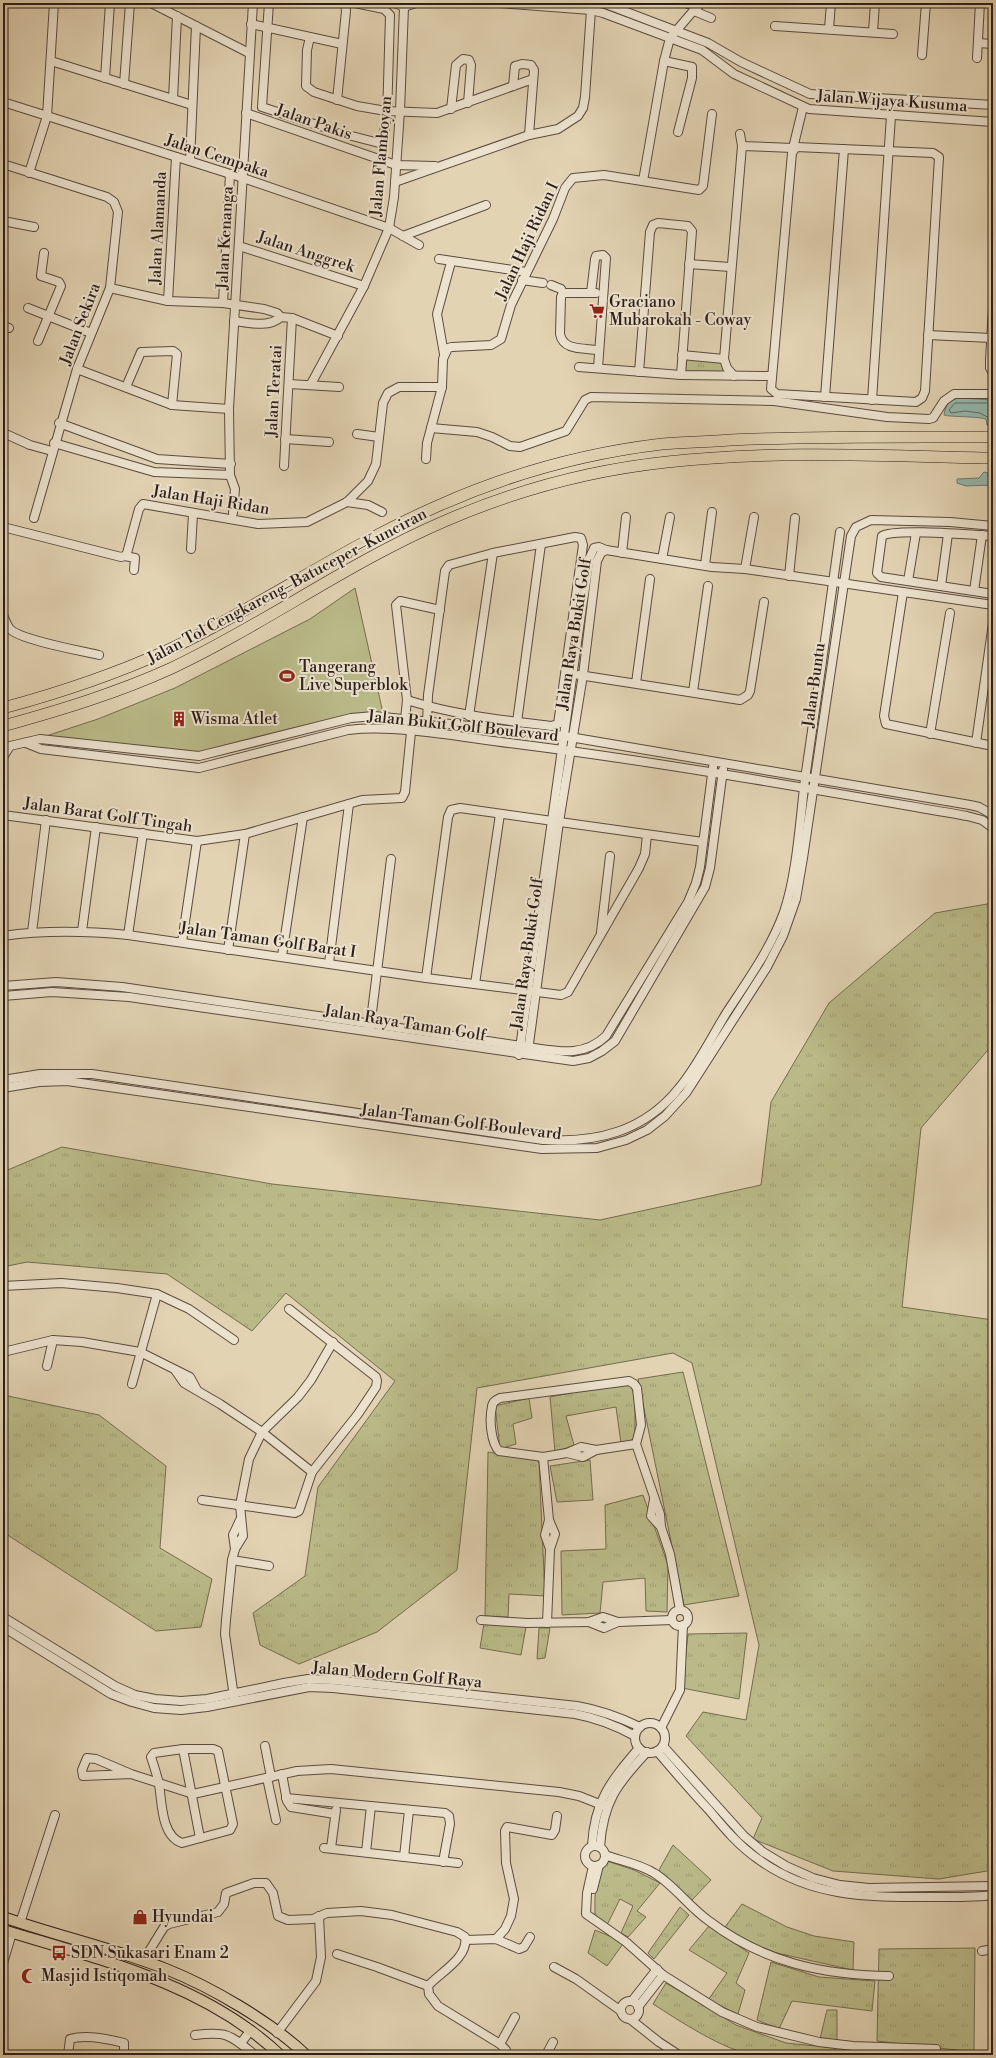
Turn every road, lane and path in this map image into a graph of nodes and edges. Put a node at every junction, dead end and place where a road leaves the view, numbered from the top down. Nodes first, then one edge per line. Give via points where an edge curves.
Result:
1 (54, 3) edge
2 (110, 3) edge
3 (130, 3) edge
4 (151, 3) edge
5 (252, 3) edge
6 (269, 3) edge
7 (355, 3) edge
8 (395, 3) edge
9 (416, 3) edge
10 (500, 3) edge
11 (603, 3) edge
12 (685, 3) edge
13 (831, 3) edge
14 (875, 3) edge
15 (926, 3) edge
16 (980, 3) edge
17 (346, 6) edge
18 (404, 7) junction
19 (697, 7) edge
20 (591, 10) junction
21 (177, 16) junction
22 (711, 18) dead end
23 (196, 26) junction
24 (251, 26) junction
25 (775, 26) dead end
26 (268, 29) junction
27 (829, 29) junction
28 (676, 30) junction
29 (873, 32) junction
30 (893, 34) dead end
31 (310, 37) junction
32 (670, 38) junction
33 (978, 43) junction
34 (342, 44) junction
35 (993, 44) edge
36 (250, 53) junction
37 (922, 55) dead end
38 (977, 58) dead end
39 (51, 61) junction
40 (664, 61) junction
41 (105, 78) junction
42 (533, 79) junction
43 (124, 84) junction
44 (513, 86) junction
45 (854, 98) junction
46 (173, 99) junction
47 (868, 99) junction
48 (337, 100) junction
49 (3, 102) edge
50 (468, 103) junction
51 (192, 105) junction
52 (993, 105) edge
53 (803, 107) junction
54 (451, 109) junction
55 (386, 111) junction
56 (400, 111) junction
57 (246, 113) junction
58 (853, 113) junction
59 (712, 114) dead end
60 (867, 114) junction
61 (47, 116) junction
62 (891, 116) junction
63 (993, 122) edge
64 (678, 132) dead end
65 (740, 134) dead end
66 (348, 135) junction
67 (529, 135) junction
68 (742, 146) junction
69 (345, 147) junction
70 (844, 149) junction
71 (888, 151) junction
72 (176, 157) junction
73 (190, 161) junction
74 (3, 164) edge
75 (396, 165) junction
76 (440, 166) junction
77 (29, 173) junction
78 (230, 174) junction
79 (243, 178) junction
80 (643, 181) junction
81 (395, 182) junction
82 (486, 205) dead end
83 (3, 221) edge
84 (34, 227) dead end
85 (389, 228) junction
86 (403, 236) junction
87 (420, 245) dead end
88 (239, 246) junction
89 (44, 253) dead end
90 (440, 262) dead end
91 (451, 262) junction
92 (689, 264) junction
93 (730, 268) junction
94 (526, 272) junction
95 (522, 280) junction
96 (364, 286) junction
97 (110, 288) junction
98 (563, 293) junction
99 (591, 293) junction
100 (602, 293) junction
101 (168, 301) junction
102 (223, 303) junction
103 (235, 305) junction
104 (993, 307) edge
105 (28, 308) dead end
106 (49, 316) junction
107 (281, 317) junction
108 (292, 318) junction
109 (234, 321) junction
110 (91, 333) junction
111 (338, 336) junction
112 (928, 336) junction
113 (991, 338) junction
114 (38, 341) dead end
115 (598, 350) junction
116 (444, 354) junction
117 (682, 355) junction
118 (724, 359) junction
119 (579, 367) dead end
120 (598, 368) junction
121 (77, 369) junction
122 (639, 372) junction
123 (993, 373) edge
124 (681, 375) junction
125 (734, 376) junction
126 (772, 376) junction
127 (288, 384) junction
128 (311, 384) junction
129 (126, 387) junction
130 (339, 387) dead end
131 (442, 387) junction
132 (993, 394) edge
133 (825, 397) junction
134 (872, 400) junction
135 (172, 405) junction
136 (229, 409) junction
137 (60, 424) junction
138 (431, 428) junction
139 (357, 434) dead end
140 (8, 435) dead end
141 (379, 437) junction
142 (993, 437) edge
143 (286, 440) junction
144 (329, 442) dead end
145 (54, 443) junction
146 (52, 451) junction
147 (426, 458) dead end
148 (993, 458) edge
149 (157, 460) junction
150 (231, 464) junction
151 (284, 466) dead end
152 (154, 472) junction
153 (230, 475) junction
154 (348, 502) junction
155 (382, 512) dead end
156 (712, 512) dead end
157 (233, 513) dead end
158 (193, 514) junction
159 (626, 517) dead end
160 (670, 517) dead end
161 (754, 517) dead end
162 (34, 518) dead end
163 (795, 518) dead end
164 (993, 526) edge
165 (3, 527) edge
166 (840, 532) dead end
167 (916, 533) junction
168 (948, 534) junction
169 (982, 535) junction
170 (993, 536) edge
171 (541, 544) junction
172 (191, 549) dead end
173 (606, 550) junction
174 (622, 552) junction
175 (493, 553) junction
176 (125, 556) junction
177 (662, 559) junction
178 (705, 565) junction
179 (745, 569) junction
180 (134, 570) dead end
181 (789, 576) junction
182 (650, 579) dead end
183 (908, 581) junction
184 (833, 582) junction
185 (843, 584) junction
186 (708, 586) dead end
187 (941, 586) junction
188 (974, 591) junction
189 (903, 592) junction
190 (993, 594) edge
191 (764, 602) dead end
192 (993, 605) edge
193 (440, 610) junction
194 (950, 613) dead end
195 (3, 615) edge
196 (993, 623) edge
197 (99, 655) dead end
198 (573, 674) junction
199 (582, 675) junction
200 (636, 683) junction
201 (693, 692) junction
202 (407, 700) junction
203 (427, 707) junction
204 (3, 708) edge
205 (469, 716) junction
206 (405, 720) junction
207 (427, 722) junction
208 (516, 722) junction
209 (3, 726) edge
210 (410, 732) junction
211 (426, 733) junction
212 (930, 734) junction
213 (564, 736) junction
214 (572, 738) junction
215 (976, 743) junction
216 (26, 744) junction
217 (993, 746) edge
218 (566, 750) junction
219 (3, 757) edge
220 (713, 762) junction
221 (723, 763) junction
222 (712, 773) junction
223 (806, 776) junction
224 (722, 777) junction
225 (815, 778) junction
226 (804, 788) junction
227 (813, 790) junction
228 (349, 804) junction
229 (500, 814) junction
230 (3, 815) edge
231 (993, 815) edge
232 (303, 817) junction
233 (706, 819) junction
234 (46, 820) junction
235 (716, 820) junction
236 (555, 822) junction
237 (96, 827) junction
238 (993, 828) edge
239 (142, 833) junction
240 (245, 834) junction
241 (647, 835) junction
242 (714, 839) junction
243 (703, 840) junction
244 (197, 841) junction
245 (610, 856) dead end
246 (391, 859) dead end
247 (82, 930) junction
248 (32, 932) junction
249 (128, 935) junction
250 (3, 936) edge
251 (600, 936) junction
252 (182, 942) junction
253 (228, 950) junction
254 (282, 956) junction
255 (329, 963) junction
256 (376, 970) junction
257 (426, 978) junction
258 (475, 984) junction
259 (3, 986) edge
260 (532, 991) junction
261 (3, 996) edge
262 (370, 1027) junction
263 (523, 1051) junction
264 (3, 1080) edge
265 (3, 1088) edge
266 (521, 1142) junction
267 (3, 1286) edge
268 (158, 1294) junction
269 (289, 1309) dead end
270 (53, 1340) junction
271 (234, 1340) dead end
272 (333, 1342) junction
273 (3, 1352) edge
274 (140, 1352) junction
275 (47, 1366) dead end
276 (132, 1384) dead end
277 (262, 1432) junction
278 (636, 1444) junction
279 (542, 1457) junction
280 (312, 1472) junction
281 (202, 1500) dead end
282 (240, 1505) junction
283 (232, 1560) junction
284 (269, 1566) dead end
285 (680, 1610) junction
286 (3, 1617) edge
287 (481, 1620) dead end
288 (672, 1620) junction
289 (547, 1623) junction
290 (683, 1625) junction
291 (3, 1627) edge
292 (233, 1694) junction
293 (235, 1702) junction
294 (640, 1727) junction
295 (661, 1728) junction
296 (636, 1736) junction
297 (265, 1746) dead end
298 (639, 1748) junction
299 (660, 1748) junction
300 (183, 1749) junction
301 (647, 1752) junction
302 (131, 1774) junction
303 (282, 1774) junction
304 (269, 1777) junction
305 (158, 1783) junction
306 (226, 1787) junction
307 (193, 1794) junction
308 (286, 1798) junction
309 (336, 1803) junction
310 (603, 1805) junction
311 (371, 1806) junction
312 (409, 1810) junction
313 (335, 1814) junction
314 (55, 1815) dead end
315 (557, 1816) dead end
316 (276, 1820) dead end
317 (200, 1838) junction
318 (596, 1846) junction
319 (366, 1852) junction
320 (605, 1855) junction
321 (404, 1857) junction
322 (443, 1862) junction
323 (458, 1864) dead end
324 (596, 1866) junction
325 (993, 1886) edge
326 (993, 1895) edge
327 (319, 1916) junction
328 (3, 1917) edge
329 (20, 1923) junction
330 (8, 1931) edge
331 (530, 1937) dead end
332 (496, 1939) junction
333 (466, 1940) junction
334 (993, 1949) edge
335 (982, 1951) dead end
336 (337, 1954) dead end
337 (143, 1961) junction
338 (3, 1963) edge
339 (554, 1967) dead end
340 (660, 1972) junction
341 (889, 1976) dead end
342 (428, 1986) junction
343 (635, 2004) junction
344 (621, 2010) junction
345 (514, 2017) dead end
346 (630, 2019) junction
347 (250, 2031) junction
348 (277, 2033) junction
349 (195, 2036) dead end
350 (553, 2042) dead end
351 (241, 2043) junction
352 (500, 2044) junction
353 (936, 2049) dead end
354 (68, 2055) edge
355 (124, 2055) edge
356 (255, 2055) edge
357 (280, 2055) edge
358 (306, 2055) edge
359 (506, 2055) edge
360 (546, 2055) edge
361 (679, 2055) edge

1 - 39 street
2 - 41 street
3 - 43 street
4 - 21 street
5 - 24 street, Jalan Kenanga
6 - 26 street
7 - 55 street via 384,9 390,15
8 - 18 street
9 - 18 street
10 - 20 street, Jalan Wijaya Kusuma
11 - 28 street, Jalan Wijaya Kusuma
12 - 19 street
13 - 27 street
14 - 29 street
15 - 37 street
16 - 33 street
17 - 34 street
18 - 56 street, Jalan Flamboyan
19 - 22 street
19 - 28 street
20 - 32 street, Jalan Wijaya Kusuma
20 - 67 street via 583,108 574,119 558,129
21 - 23 street
21 - 46 street
23 - 36 street
23 - 51 street
24 - 26 street
24 - 36 street, Jalan Kenanga
25 - 27 street
26 - 31 street
26 - 66 street via 262,107
27 - 29 street
28 - 32 street
28 - 45 street, Jalan Wijaya Kusuma via 708,43 741,62 810,94
29 - 30 street
31 - 34 street
31 - 48 street via 306,86 314,92
32 - 40 street
32 - 53 street, Jalan Wijaya Kusuma via 708,53 734,74
33 - 35 street
33 - 38 street
34 - 48 street
36 - 57 street, Jalan Kenanga
39 - 41 street
39 - 61 street
40 - 64 street via 692,68 692,78
40 - 80 street
41 - 43 street
42 - 44 street
42 - 44 street via 534,70 531,65 517,65 514,69
42 - 67 street
43 - 46 street
44 - 50 street
45 - 47 street, Jalan Wijaya Kusuma
45 - 58 street via 859,105
46 - 51 street
47 - 52 street, Jalan Wijaya Kusuma
47 - 60 street via 863,105
48 - 55 street
49 - 61 street, Jalan Cempaka
50 - 54 street
50 - 54 street via 471,65 469,60 463,59 456,65
51 - 73 street
53 - 58 street, Jalan Wijaya Kusuma via 818,111
53 - 68 street via 793,148
54 - 56 street via 437,113
55 - 56 street
55 - 66 street via 381,143
56 - 75 street, Jalan Flamboyan
57 - 69 street, Jalan Pakis
57 - 79 street, Jalan Kenanga
58 - 60 street, Jalan Wijaya Kusuma
59 - 80 street via 701,189
60 - 62 street, Jalan Wijaya Kusuma
61 - 72 street, Jalan Cempaka
61 - 77 street
62 - 63 street, Jalan Wijaya Kusuma
62 - 71 street
65 - 68 street
66 - 69 street
67 - 76 street
68 - 93 street
69 - 75 street, Jalan Pakis
70 - 71 street
70 - 126 street via 798,147 794,148 792,153
70 - 133 street
71 - 112 street via 933,153 939,157
71 - 134 street
72 - 73 street, Jalan Cempaka
72 - 101 street, Jalan Alamanda
73 - 78 street, Jalan Cempaka
74 - 77 street, Jalan Sekira
75 - 76 street, Jalan Pakis
75 - 81 street, Jalan Flamboyan
76 - 81 street
77 - 97 street, Jalan Sekira via 107,197 114,202 118,212
78 - 79 street, Jalan Cempaka
78 - 102 street
79 - 85 street, Jalan Cempaka
79 - 88 street, Jalan Kenanga
80 - 94 street, Jalan Haji Ridan I via 604,175 573,178 565,188 553,219
81 - 85 street, Jalan Flamboyan
82 - 86 street
83 - 84 street
85 - 86 street, Jalan Cempaka
85 - 96 street, Jalan Flamboyan
86 - 87 street, Jalan Cempaka
88 - 96 street, Jalan Anggrek
88 - 103 street, Jalan Kenanga
89 - 106 street via 41,276 61,284
90 - 91 street
91 - 94 street
91 - 116 street via 437,314
92 - 93 street
92 - 117 street
92 - 122 street via 692,231 690,228 658,223 653,225 650,232
93 - 118 street
94 - 95 street, Jalan Haji Ridan I
95 - 98 street via 547,284 561,289
95 - 116 street, Jalan Haji Ridan I via 501,339 491,345 452,346
96 - 111 street, Jalan Flamboyan
97 - 101 street
97 - 110 street, Jalan Sekira
98 - 99 street
98 - 115 street via 561,339 568,346
99 - 100 street
99 - 100 street via 595,259 596,256 603,255 606,258
100 - 115 street
101 - 102 street
102 - 103 street
103 - 107 street via 277,313
103 - 109 street, Jalan Kenanga
104 - 113 street
105 - 106 street
106 - 110 street
106 - 114 street
107 - 108 street
107 - 109 street via 269,323
108 - 111 street
108 - 127 street, Jalan Teratai
109 - 136 street, Jalan Kenanga
110 - 121 street, Jalan Sekira
111 - 128 street, Jalan Flamboyan
112 - 113 street
112 - 134 street via 925,391 922,398 916,402
113 - 123 street via 990,368
115 - 120 street
116 - 131 street
117 - 118 street
117 - 124 street
118 - 125 street
119 - 120 street
120 - 122 street
121 - 129 street
121 - 137 street, Jalan Sekira
122 - 124 street
124 - 125 street
125 - 126 street
126 - 133 street via 771,389 777,394
127 - 128 street
127 - 143 street, Jalan Teratai
128 - 130 street
129 - 135 street
129 - 135 street via 141,352 173,351 176,354
131 - 138 street
131 - 141 street, Jalan Haji Ridan via 408,386 392,389 383,403
132 - 138 street via 954,394 944,401 933,418 929,419 887,417 774,401 591,397 585,400 566,431 516,448 477,432
133 - 134 street
135 - 136 street
136 - 150 street, Jalan Kenanga
137 - 145 street, Jalan Sekira
137 - 149 street
138 - 147 street
139 - 141 street
140 - 146 street
141 - 154 street, Jalan Haji Ridan via 376,464 368,481
142 - 204 highway, Jalan Tol Cengkareng–Batuceper–Kunciran via 845,437 663,444 592,456 522,474 440,505 372,538 169,649 116,673 60,693
143 - 144 street
143 - 151 street, Jalan Teratai
145 - 146 street, Jalan Sekira
145 - 152 street
146 - 162 street, Jalan Sekira
148 - 209 highway, Jalan Tol Cengkareng–Batuceper–Kunciran via 761,455 666,462 594,474 520,494 445,521 374,555 253,625 173,667 121,690
149 - 150 street
149 - 152 street
150 - 153 street, Jalan Kenanga
152 - 153 street
153 - 157 street, Jalan Kenanga via 235,489
154 - 155 street via 368,505
154 - 158 street, Jalan Haji Ridan via 307,522 296,523 258,524
156 - 178 street
158 - 172 street
158 - 176 street, Jalan Haji Ridan via 140,505
159 - 174 street
160 - 177 street
161 - 179 street
163 - 181 street
164 - 185 street, Jalan Buntu via 871,520 856,527 851,536
165 - 176 street via 116,557
166 - 184 street, Jalan Buntu
167 - 168 street
167 - 183 street
167 - 183 street via 882,536 878,576
168 - 169 street
168 - 187 street
169 - 170 street
169 - 188 street
171 - 175 street
171 - 208 street
171 - 208 street via 574,537 582,540 561,713 558,724 554,726
173 - 174 street
173 - 198 street, Jalan Raya Bukit Golf via 596,547 590,557
173 - 199 street, Jalan Raya Bukit Golf via 597,561
174 - 177 street
175 - 193 street via 449,565 445,571
175 - 205 street
176 - 180 street via 135,558
177 - 178 street
178 - 179 street
179 - 181 street
181 - 184 street
182 - 200 street
183 - 187 street
184 - 185 street
184 - 223 street, Jalan Buntu
185 - 189 street
185 - 225 street, Jalan Buntu
186 - 201 street
187 - 188 street
188 - 190 street
189 - 192 street
189 - 212 street via 884,721 888,725
191 - 201 street via 748,695 736,700
193 - 202 street via 400,601 397,604
193 - 203 street
194 - 212 street
195 - 197 street via 13,632
196 - 215 street
198 - 199 street
198 - 213 street, Jalan Raya Bukit Golf
199 - 200 street
199 - 214 street, Jalan Raya Bukit Golf
200 - 201 street
202 - 203 street
202 - 206 street
203 - 205 street
203 - 207 street
205 - 208 street
206 - 207 street, Jalan Bukit Golf Boulevard
206 - 216 street, Jalan Bukit Golf Boulevard via 358,716 199,756 40,739
207 - 211 street
207 - 213 street, Jalan Bukit Golf Boulevard
210 - 211 street, Jalan Bukit Golf Boulevard
210 - 216 street, Jalan Bukit Golf Boulevard via 370,728 348,730 199,768 41,749
210 - 228 street, Jalan Barat Golf Tingah via 403,796 396,799 362,800
211 - 218 street, Jalan Bukit Golf Boulevard
212 - 215 street
213 - 214 street, Jalan Bukit Golf Boulevard
213 - 218 street, Jalan Raya Bukit Golf
214 - 218 street, Jalan Raya Bukit Golf
214 - 220 street, Jalan Bukit Golf Boulevard
215 - 217 street
216 - 219 street via 10,746
218 - 222 street, Jalan Bukit Golf Boulevard
218 - 236 street, Jalan Raya Bukit Golf
220 - 221 street, Jalan Bukit Golf Boulevard
220 - 222 street, Jalan Raya Taman Golf
221 - 223 street, Jalan Bukit Golf Boulevard
221 - 224 street, Jalan Raya Taman Golf
222 - 224 street, Jalan Bukit Golf Boulevard
222 - 233 street, Jalan Raya Taman Golf
223 - 225 street, Jalan Bukit Golf Boulevard
223 - 226 street, Jalan Buntu
224 - 226 street, Jalan Bukit Golf Boulevard
224 - 235 street, Jalan Raya Taman Golf
225 - 227 street, Jalan Buntu
225 - 231 street, Jalan Bukit Golf Boulevard via 970,805
226 - 227 street, Jalan Bukit Golf Boulevard
226 - 266 street, Jalan Taman Golf Boulevard via 788,898 775,933 759,963 679,1088 642,1121 622,1131 571,1141
227 - 238 street, Jalan Bukit Golf Boulevard via 967,816 982,820
227 - 266 street, Jalan Taman Golf Boulevard via 796,899 783,936 767,967 686,1093 665,1116 647,1130 626,1140 597,1148 570,1150 542,1149
228 - 232 street, Jalan Barat Golf Tingah
228 - 255 street
229 - 236 street
229 - 257 street via 460,808 451,810
229 - 258 street
230 - 234 street, Jalan Barat Golf Tingah
232 - 240 street, Jalan Barat Golf Tingah
232 - 254 street
233 - 235 street
233 - 243 street, Jalan Raya Taman Golf
234 - 237 street, Jalan Barat Golf Tingah
234 - 248 street
235 - 242 street, Jalan Raya Taman Golf
236 - 241 street
236 - 260 street, Jalan Raya Bukit Golf
237 - 239 street, Jalan Barat Golf Tingah
237 - 247 street
239 - 244 street, Jalan Barat Golf Tingah
239 - 249 street
240 - 244 street, Jalan Barat Golf Tingah
240 - 253 street
241 - 243 street
241 - 251 street via 640,868
242 - 243 street
242 - 263 street, Jalan Raya Taman Golf via 705,887 615,1041 589,1058 573,1061
243 - 263 street, Jalan Raya Taman Golf via 700,867 688,902 606,1036 598,1044 570,1052
244 - 252 street
245 - 251 street
246 - 256 street
247 - 248 street, Jalan Taman Golf Barat I
247 - 249 street, Jalan Taman Golf Barat I
248 - 250 street, Jalan Taman Golf Barat I
249 - 252 street, Jalan Taman Golf Barat I
251 - 260 street, Jalan Taman Golf Barat I via 568,992 560,995
252 - 253 street, Jalan Taman Golf Barat I
253 - 254 street, Jalan Taman Golf Barat I
254 - 255 street, Jalan Taman Golf Barat I
255 - 256 street, Jalan Taman Golf Barat I
256 - 257 street, Jalan Taman Golf Barat I
256 - 262 street
257 - 258 street, Jalan Taman Golf Barat I
258 - 260 street, Jalan Taman Golf Barat I
259 - 262 street, Jalan Raya Taman Golf via 56,982 102,985
260 - 263 street, Jalan Raya Bukit Golf
261 - 262 street, Jalan Raya Taman Golf via 52,992 102,994
262 - 263 street, Jalan Raya Taman Golf
264 - 266 street, Jalan Taman Golf Boulevard via 40,1074 92,1074
265 - 266 street, Jalan Taman Golf Boulevard via 39,1082 67,1081
267 - 268 street via 60,1283
268 - 271 street via 189,1309
268 - 274 street
269 - 272 street
270 - 273 street
270 - 274 street
270 - 275 street
272 - 277 street via 298,1397
272 - 280 street via 376,1377 377,1381 376,1387 358,1414
274 - 276 street
274 - 277 street via 175,1370 184,1383
277 - 280 street
277 - 282 street via 250,1459
278 - 279 street via 596,1450 583,1457 567,1453
278 - 279 street via 640,1425 637,1388 629,1381 500,1398 494,1402 492,1441 495,1447 499,1451
278 - 285 street via 655,1499 651,1516 661,1527 674,1571
279 - 289 street via 549,1520 545,1536 550,1549
280 - 282 street via 301,1507 295,1513
281 - 282 street
282 - 283 street via 240,1520 233,1535 235,1549
283 - 284 street
283 - 292 street via 225,1634
285 - 288 street via 672,1615
285 - 290 street via 687,1616 687,1622
286 - 292 street, Jalan Modern Golf Raya via 115,1686 135,1695 181,1701
287 - 289 street
288 - 289 street via 618,1622 604,1628 588,1622
288 - 290 street via 678,1626
290 - 295 street via 680,1690
291 - 293 street, Jalan Modern Golf Raya via 111,1694 132,1702 154,1708 181,1710
292 - 293 street
292 - 294 street, Jalan Modern Golf Raya via 308,1679 334,1680 577,1706 612,1714
293 - 296 street, Jalan Modern Golf Raya via 309,1687 333,1688 575,1714 602,1720
294 - 295 street via 650,1723
294 - 296 street
295 - 299 street via 664,1733
296 - 298 street
297 - 304 street
298 - 301 street
298 - 310 street via 611,1784
299 - 301 street
299 - 325 street via 744,1836 763,1852 813,1878 840,1885 869,1888
299 - 326 street via 738,1843 758,1860 790,1877 811,1886 869,1897
300 - 305 street via 151,1754
300 - 306 street via 216,1749
300 - 307 street
301 - 310 street
302 - 302 street via 96,1759 87,1758 82,1770 83,1776
302 - 305 street
303 - 304 street
303 - 308 street
303 - 310 street via 331,1769 559,1792
304 - 306 street
304 - 316 street
305 - 307 street
305 - 317 street via 164,1817 168,1831 174,1839 182,1842
306 - 307 street
306 - 317 street via 232,1827 230,1830
307 - 317 street
308 - 309 street
308 - 313 street via 288,1805 295,1809
309 - 311 street
309 - 313 street
310 - 318 street via 593,1826
311 - 312 street
311 - 319 street
312 - 321 street
312 - 322 street via 445,1813 449,1816 450,1824
313 - 319 street via 327,1848
314 - 329 street
315 - 332 street via 552,1835 507,1828 505,1831 506,1863 514,1898 506,1929
318 - 320 street
318 - 324 street via 586,1850 585,1858 586,1862
319 - 321 street
320 - 324 street via 605,1859
320 - 341 street via 653,1872 709,1921 736,1940 761,1952 821,1971 853,1976
321 - 322 street
322 - 323 street
324 - 340 street via 592,1892 592,1919 626,1942
327 - 333 street via 327,1912 361,1911 392,1915 457,1932
327 - 337 street via 288,1920 278,1916 273,1893 266,1883 238,1887 226,1893 224,1904 218,1912 164,1927
327 - 348 street via 321,1957 316,1982
328 - 329 main road
329 - 337 main road
330 - 338 street
330 - 347 main road via 153,1978 185,1992
331 - 332 street via 524,1947 519,1949
332 - 333 street
333 - 342 street via 458,1959
334 - 335 street
336 - 342 street
337 - 348 main road via 215,1992
339 - 344 street
340 - 343 street
340 - 353 street via 722,2012 757,2027 788,2036 853,2046
342 - 352 street via 429,1994 438,2006
343 - 344 street via 624,2003
343 - 346 street via 637,2015
344 - 346 street via 624,2017
345 - 352 street
346 - 361 street
347 - 351 street
347 - 357 main road
348 - 358 main road
349 - 351 street via 223,2033
350 - 360 street
351 - 356 street
352 - 359 street via 506,2050
354 - 355 street via 70,2039 75,2037 124,2043

